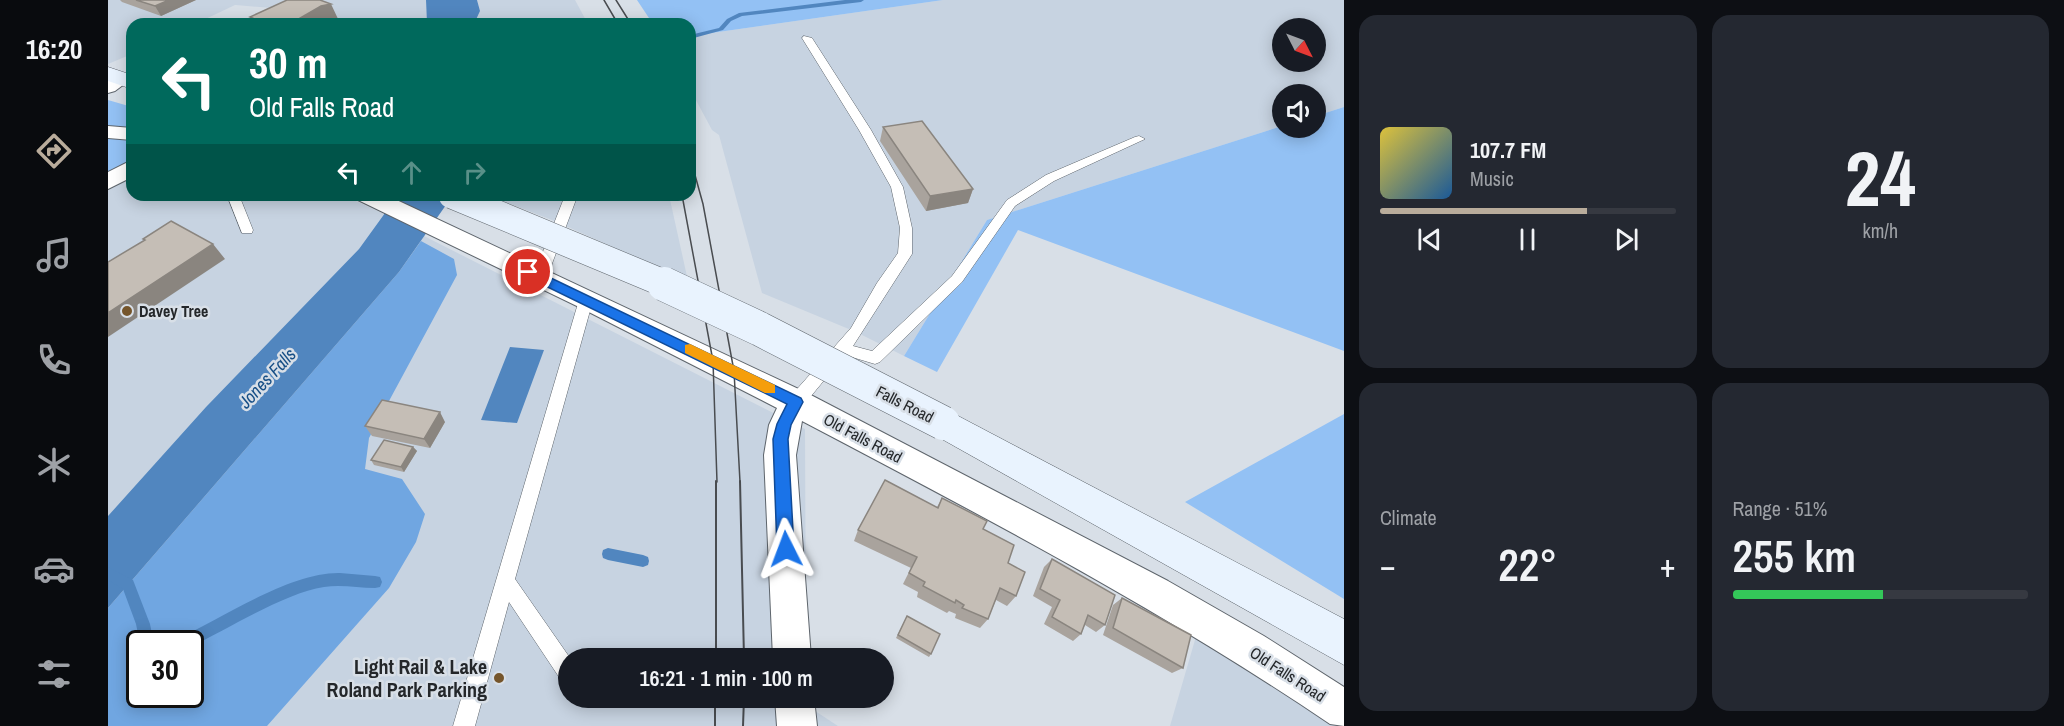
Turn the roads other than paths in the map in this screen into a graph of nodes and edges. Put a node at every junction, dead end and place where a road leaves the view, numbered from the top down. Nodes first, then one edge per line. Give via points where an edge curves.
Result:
1 (807, 38) dead end
2 (108, 132) edge
3 (126, 134) edge
4 (1139, 139) dead end
5 (126, 170) edge
6 (108, 182) edge
7 (235, 201) edge
8 (378, 201) edge
9 (467, 201) edge
10 (569, 201) edge
11 (247, 230) dead end
12 (540, 277) junction
13 (586, 300) junction
14 (844, 349) junction
15 (796, 402) junction
16 (505, 580) junction
17 (1344, 643) edge
18 (791, 648) edge
19 (558, 658) edge
20 (796, 708) edge
21 (1344, 710) edge
22 (464, 726) edge
23 (797, 726) edge

1 - 14 lane via 897,187 906,228 905,254
2 - 3 street
4 - 14 lane via 1050,178 1018,198 957,279 875,358
5 - 6 street
7 - 11 lane
8 - 12 street, Old Falls Road
9 - 17 main road, Falls Road, bridge via 637,271 760,329 943,423
10 - 12 lane
12 - 13 street, Old Falls Road
13 - 15 street, Old Falls Road
13 - 16 lane
14 - 15 lane
15 - 18 street via 784,424 780,455
15 - 21 street, Old Falls Road via 1143,585
16 - 19 lane
16 - 22 lane
20 - 23 street

